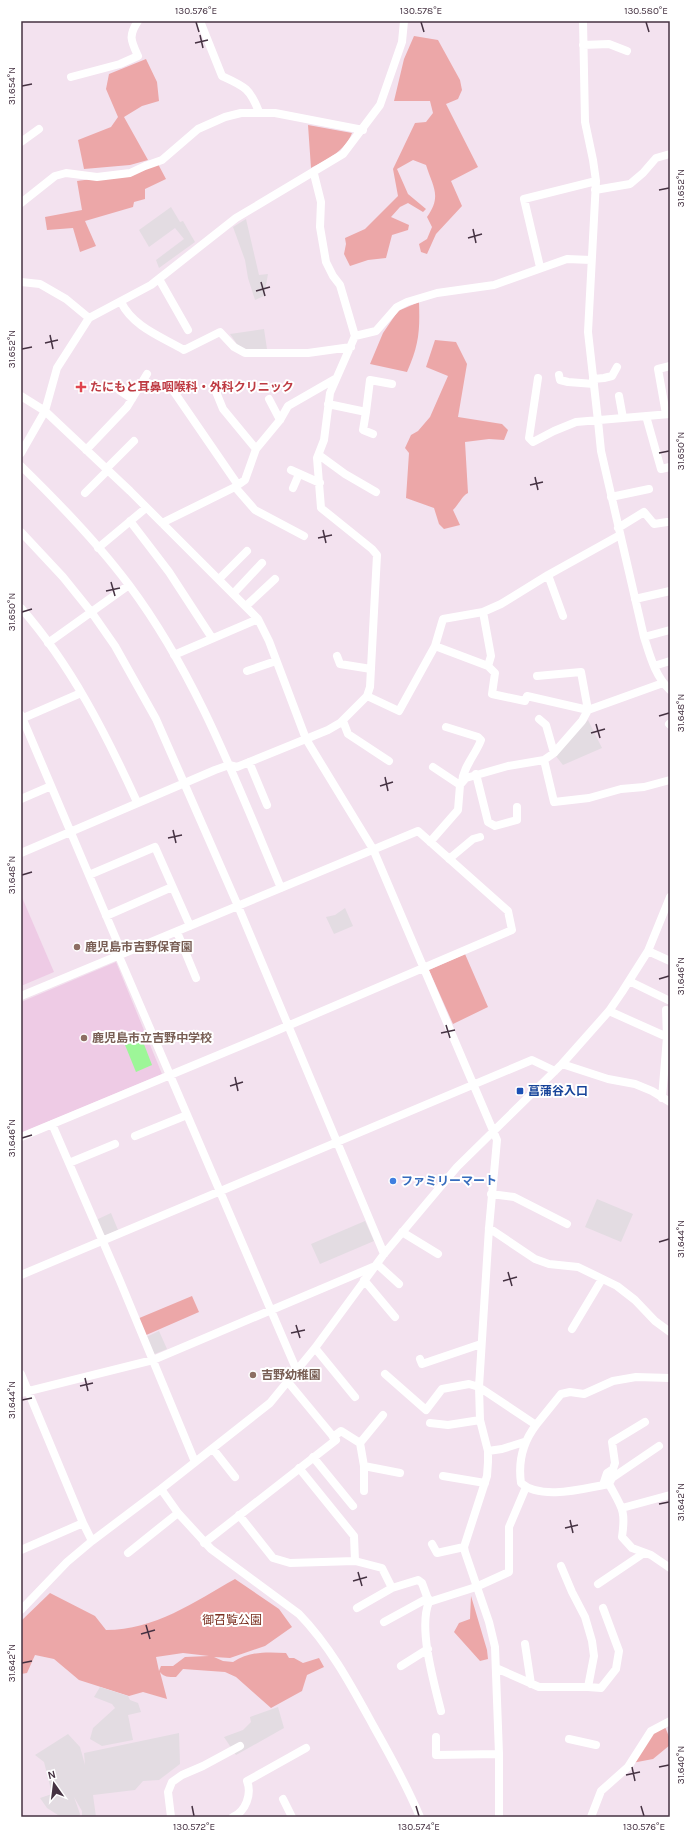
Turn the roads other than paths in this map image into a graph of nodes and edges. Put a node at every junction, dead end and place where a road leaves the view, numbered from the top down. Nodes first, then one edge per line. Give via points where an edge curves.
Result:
1 (138, 21) edge
2 (200, 21) edge
3 (404, 21) edge
4 (583, 21) edge
5 (584, 45) junction
6 (627, 50) dead end
7 (71, 77) dead end
8 (259, 112) junction
9 (39, 129) dead end
10 (363, 130) junction
11 (21, 142) edge
12 (670, 154) edge
13 (314, 174) junction
14 (595, 186) junction
15 (21, 203) edge
16 (591, 260) junction
17 (540, 267) junction
18 (159, 279) junction
19 (21, 282) edge
20 (121, 302) junction
21 (89, 318) junction
22 (188, 330) dead end
23 (355, 336) junction
24 (351, 347) junction
25 (670, 366) edge
26 (617, 367) dead end
27 (147, 374) dead end
28 (559, 375) dead end
29 (538, 378) dead end
30 (335, 379) junction
31 (593, 381) junction
32 (392, 384) dead end
33 (170, 386) dead end
34 (214, 387) dead end
35 (118, 390) dead end
36 (21, 396) edge
37 (619, 396) dead end
38 (132, 399) junction
39 (269, 399) dead end
40 (328, 404) junction
41 (45, 411) junction
42 (366, 412) junction
43 (668, 414) edge
44 (646, 416) junction
45 (623, 418) junction
46 (280, 420) junction
47 (598, 421) junction
48 (373, 434) dead end
49 (134, 441) dead end
50 (256, 449) junction
51 (86, 450) junction
52 (21, 453) edge
53 (318, 455) junction
54 (21, 466) edge
55 (670, 467) edge
56 (107, 470) junction
57 (320, 483) junction
58 (237, 486) junction
59 (293, 488) dead end
60 (649, 489) dead end
61 (376, 492) dead end
62 (85, 493) dead end
63 (611, 497) junction
64 (146, 508) junction
65 (130, 521) junction
66 (667, 522) dead end
67 (162, 523) junction
68 (21, 532) edge
69 (619, 532) junction
70 (304, 536) dead end
71 (98, 548) junction
72 (247, 551) dead end
73 (262, 563) dead end
74 (548, 575) junction
75 (219, 579) junction
76 (275, 579) dead end
77 (129, 585) junction
78 (670, 591) edge
79 (233, 594) junction
80 (635, 599) junction
81 (246, 606) junction
82 (21, 609) edge
83 (483, 612) junction
84 (92, 613) junction
85 (563, 616) dead end
86 (258, 619) junction
87 (670, 630) edge
88 (644, 637) junction
89 (212, 638) junction
90 (48, 643) junction
91 (435, 646) junction
92 (174, 654) junction
93 (337, 656) dead end
94 (276, 660) junction
95 (670, 661) edge
96 (488, 666) junction
97 (654, 666) junction
98 (371, 670) junction
99 (247, 671) dead end
100 (537, 676) dead end
101 (663, 683) junction
102 (670, 690) edge
103 (81, 693) junction
104 (367, 696) junction
105 (588, 710) junction
106 (22, 717) edge
107 (539, 719) dead end
108 (343, 720) junction
109 (446, 727) dead end
110 (306, 739) junction
111 (554, 753) junction
112 (544, 760) junction
113 (390, 761) dead end
114 (249, 762) junction
115 (229, 765) junction
116 (433, 767) dead end
117 (476, 774) junction
118 (670, 780) edge
119 (185, 782) junction
120 (461, 784) junction
121 (51, 786) junction
122 (21, 799) edge
123 (137, 802) junction
124 (267, 805) dead end
125 (517, 807) dead end
126 (70, 832) junction
127 (480, 837) dead end
128 (430, 842) junction
129 (373, 849) junction
130 (21, 853) edge
131 (450, 859) junction
132 (89, 875) junction
133 (172, 887) junction
134 (281, 888) junction
135 (670, 897) edge
136 (238, 906) junction
137 (106, 916) junction
138 (190, 926) junction
139 (177, 932) junction
140 (648, 951) junction
141 (120, 953) junction
142 (670, 961) edge
143 (424, 968) junction
144 (196, 978) dead end
145 (629, 981) junction
146 (21, 996) edge
147 (668, 1000) dead end
148 (666, 1010) dead end
149 (609, 1011) junction
150 (288, 1026) junction
151 (667, 1037) junction
152 (562, 1064) junction
153 (555, 1071) junction
154 (170, 1075) junction
155 (473, 1086) junction
156 (662, 1098) junction
157 (670, 1102) edge
158 (187, 1115) junction
159 (52, 1124) junction
160 (494, 1130) junction
161 (135, 1136) dead end
162 (21, 1137) edge
163 (337, 1142) junction
164 (115, 1144) dead end
165 (69, 1163) junction
166 (220, 1192) junction
167 (491, 1194) junction
168 (567, 1224) dead end
169 (489, 1228) junction
170 (402, 1232) junction
171 (102, 1241) junction
172 (384, 1254) junction
173 (438, 1254) dead end
174 (376, 1265) junction
175 (21, 1275) edge
176 (602, 1279) junction
177 (364, 1280) junction
178 (399, 1284) dead end
179 (270, 1310) junction
180 (395, 1317) dead end
181 (572, 1329) dead end
182 (670, 1332) edge
183 (481, 1344) junction
184 (315, 1348) junction
185 (420, 1359) dead end
186 (153, 1360) junction
187 (297, 1371) junction
188 (21, 1374) edge
189 (385, 1374) dead end
190 (670, 1378) edge
191 (288, 1382) junction
192 (479, 1387) junction
193 (24, 1391) edge
194 (355, 1397) dead end
195 (383, 1415) dead end
196 (480, 1420) junction
197 (645, 1422) dead end
198 (430, 1423) dead end
199 (536, 1425) junction
200 (333, 1437) junction
201 (524, 1442) junction
202 (360, 1444) junction
203 (659, 1446) dead end
204 (213, 1448) junction
205 (488, 1451) junction
206 (313, 1457) junction
207 (195, 1462) junction
208 (364, 1466) junction
209 (299, 1468) junction
210 (400, 1473) dead end
211 (442, 1476) dead end
212 (235, 1477) dead end
213 (485, 1482) junction
214 (606, 1485) junction
215 (526, 1487) junction
216 (161, 1490) junction
217 (364, 1491) dead end
218 (670, 1495) edge
219 (353, 1506) dead end
220 (622, 1508) junction
221 (178, 1513) junction
222 (239, 1515) junction
223 (83, 1523) junction
224 (92, 1541) junction
225 (204, 1543) junction
226 (432, 1544) dead end
227 (464, 1547) junction
228 (21, 1550) edge
229 (128, 1552) dead end
230 (644, 1553) junction
231 (355, 1561) junction
232 (562, 1566) dead end
233 (670, 1568) edge
234 (598, 1584) dead end
235 (476, 1587) junction
236 (392, 1588) junction
237 (429, 1600) junction
238 (357, 1608) dead end
239 (603, 1608) dead end
240 (21, 1610) edge
241 (384, 1622) dead end
242 (525, 1644) dead end
243 (428, 1649) junction
244 (400, 1666) dead end
245 (496, 1668) junction
246 (531, 1684) junction
247 (588, 1687) junction
248 (441, 1711) dead end
249 (670, 1721) edge
250 (436, 1737) dead end
251 (569, 1739) dead end
252 (596, 1745) dead end
253 (240, 1746) dead end
254 (306, 1748) dead end
255 (499, 1754) junction
256 (283, 1799) dead end
257 (171, 1817) edge
258 (233, 1817) edge
259 (292, 1817) edge
260 (420, 1817) edge
261 (499, 1817) edge
262 (591, 1817) edge

1 - 7 street via 130,40 138,56 120,64
2 - 8 street via 222,76 245,87
3 - 10 street via 402,42 380,105
4 - 5 street
5 - 6 street via 609,44
5 - 14 street via 585,122 593,160
8 - 10 street
8 - 15 street via 225,117 198,129 162,160 130,173 97,177 66,173 55,176
9 - 11 street
10 - 13 street via 344,154
12 - 14 street via 656,158 630,184
13 - 18 street via 236,218
13 - 23 street via 321,202 320,227 326,262 340,285
14 - 16 street
14 - 17 street via 524,199
16 - 17 street via 567,259
16 - 31 street via 588,332
17 - 23 street via 494,285 438,293 407,302 397,307 376,331
18 - 20 street
18 - 22 street
19 - 21 street via 40,284 66,299
20 - 21 street
20 - 24 street via 126,312 137,323 184,350 220,332 234,347 245,353 308,353
21 - 41 street via 57,368
23 - 24 street
24 - 30 street
25 - 43 street via 658,369
26 - 31 street via 612,376
27 - 38 street
28 - 31 street via 560,380 568,382
29 - 47 street via 529,438 533,442 576,422
30 - 40 street
30 - 46 street via 288,406
31 - 47 street
32 - 42 street via 370,380
33 - 58 street
34 - 50 street via 223,409
35 - 38 street
36 - 41 street
37 - 45 street
38 - 51 street
39 - 46 street
40 - 42 street
40 - 53 street via 324,440
41 - 51 street
41 - 52 street
42 - 48 street via 363,430
43 - 44 street
44 - 45 street
44 - 55 street via 661,469
45 - 47 street
46 - 50 street
47 - 63 street via 601,451
49 - 56 street
50 - 58 street via 246,480
51 - 56 street
53 - 57 street via 317,471
53 - 61 street
54 - 71 street via 60,504
56 - 62 street
56 - 64 street
57 - 59 street via 295,472
57 - 98 street via 321,508 377,555
58 - 67 street
58 - 70 street via 255,510
60 - 63 street
63 - 69 street
64 - 65 street
64 - 67 street
65 - 71 street
65 - 89 street via 169,572
66 - 69 street via 654,524 644,512
67 - 75 street
68 - 84 street
69 - 74 street
69 - 80 street
71 - 77 street
72 - 75 street
73 - 79 street
74 - 83 street
74 - 85 street
75 - 79 street
76 - 81 street
77 - 84 street
77 - 92 street
78 - 80 street
79 - 81 street
80 - 88 street
81 - 86 street
82 - 90 street
83 - 91 street via 443,619
83 - 96 street via 491,656
84 - 90 street
84 - 119 street via 133,676
86 - 89 street
86 - 94 street
87 - 88 street
88 - 97 street
89 - 92 street
90 - 103 street
91 - 96 street
91 - 104 street via 399,711
92 - 115 street
93 - 98 street via 340,664
94 - 99 street
94 - 110 street
95 - 97 street
96 - 105 street via 495,673 492,694 526,701 527,696
97 - 101 street
98 - 104 street
100 - 105 street via 581,672
101 - 102 street
101 - 105 street
103 - 106 street
103 - 123 street via 110,744
104 - 108 street
105 - 111 street via 582,722
106 - 121 street
107 - 111 street via 546,725
108 - 110 street via 328,730
108 - 113 street via 348,734
109 - 120 street via 478,737 480,740
110 - 114 street
110 - 129 street
111 - 112 street
112 - 117 street
112 - 118 street via 554,802 589,798
114 - 115 street via 237,767
114 - 124 street
115 - 119 street
115 - 134 street
116 - 120 street
117 - 120 street via 466,778
117 - 125 street via 488,822 495,826 517,820
119 - 123 street
119 - 136 street
120 - 128 street via 458,810
121 - 122 street
121 - 126 street
123 - 126 street
126 - 130 street
126 - 132 street
127 - 131 street via 473,839
128 - 129 street via 418,831
128 - 131 street
129 - 134 street
129 - 143 street
131 - 143 street via 508,911 512,930
132 - 133 street via 155,847
132 - 137 street
133 - 137 street
133 - 138 street
134 - 136 street
135 - 140 street
136 - 138 street
136 - 150 street
137 - 141 street
138 - 139 street
139 - 141 street
139 - 144 street
140 - 142 street
140 - 145 street
141 - 146 street
141 - 154 street
143 - 150 street
143 - 155 street
145 - 147 street
145 - 149 street
148 - 151 street
149 - 151 street
149 - 152 street
150 - 154 street
150 - 163 street
151 - 156 street
152 - 153 street
152 - 156 street via 608,1079 635,1084
153 - 155 street via 532,1060
153 - 160 street
154 - 158 street
154 - 159 street
155 - 160 street
155 - 163 street
156 - 157 street
158 - 161 street
158 - 166 street
159 - 162 street
159 - 165 street
160 - 167 street via 497,1140
160 - 170 street via 457,1167
163 - 166 street
163 - 172 street
164 - 165 street
165 - 171 street
166 - 171 street
166 - 179 street
167 - 168 street via 514,1197
167 - 169 street
169 - 176 street via 535,1258 549,1264 573,1266
169 - 183 street
170 - 172 street
170 - 173 street
171 - 175 street
171 - 186 street
172 - 174 street
174 - 177 street
174 - 178 street
174 - 179 street
176 - 181 street
176 - 182 street via 617,1286 635,1300 655,1321
177 - 180 street
177 - 184 street
179 - 186 street
179 - 187 street
183 - 185 street via 422,1364
183 - 192 street
184 - 187 street
184 - 194 street
186 - 193 street
186 - 207 street
187 - 191 street
188 - 193 street
189 - 192 street via 426,1410 442,1390 469,1384
190 - 199 street via 636,1377 613,1382 584,1394 561,1394
191 - 200 street
191 - 204 street via 270,1403
192 - 196 street
192 - 199 street
193 - 223 street
195 - 202 street
196 - 198 street via 448,1425
196 - 205 street
197 - 214 street via 612,1442 615,1464 607,1474
199 - 201 street
200 - 202 street via 341,1432
200 - 206 street via 336,1440
201 - 205 street
201 - 215 street via 520,1476 521,1483
202 - 208 street
203 - 214 street via 612,1478
204 - 207 street
204 - 212 street
205 - 213 street
206 - 209 street
206 - 219 street
207 - 216 street
208 - 210 street
208 - 217 street
209 - 222 street
209 - 231 street via 354,1536
211 - 213 street
213 - 227 street
214 - 215 street via 552,1493
214 - 220 street
215 - 235 street via 509,1527 509,1572
216 - 221 street
216 - 224 street
218 - 220 street
220 - 230 street via 625,1518 622,1537 632,1548
221 - 225 street
221 - 229 street
222 - 225 street
222 - 231 street via 273,1558 290,1563
223 - 224 street
223 - 228 street
224 - 240 street via 67,1562
225 - 260 street via 298,1614 310,1626 340,1666 405,1781
226 - 227 street via 437,1553
227 - 235 street
230 - 233 street
230 - 234 street
231 - 236 street via 382,1568
232 - 247 street via 585,1617 592,1641 594,1656
235 - 237 street
235 - 245 street via 489,1622 495,1647
236 - 237 street via 418,1580 422,1583
236 - 238 street
237 - 241 street
237 - 243 street via 425,1627
239 - 247 street via 619,1651 616,1669 600,1688
242 - 246 street
243 - 244 street
243 - 248 street
245 - 246 street
245 - 255 street
246 - 247 street via 539,1687
249 - 262 street via 651,1730 628,1767 601,1791
250 - 255 street via 436,1755
251 - 252 street
253 - 257 street via 172,1782 168,1792
254 - 258 street via 247,1781 250,1788 248,1799 244,1808
255 - 261 street
256 - 259 street

